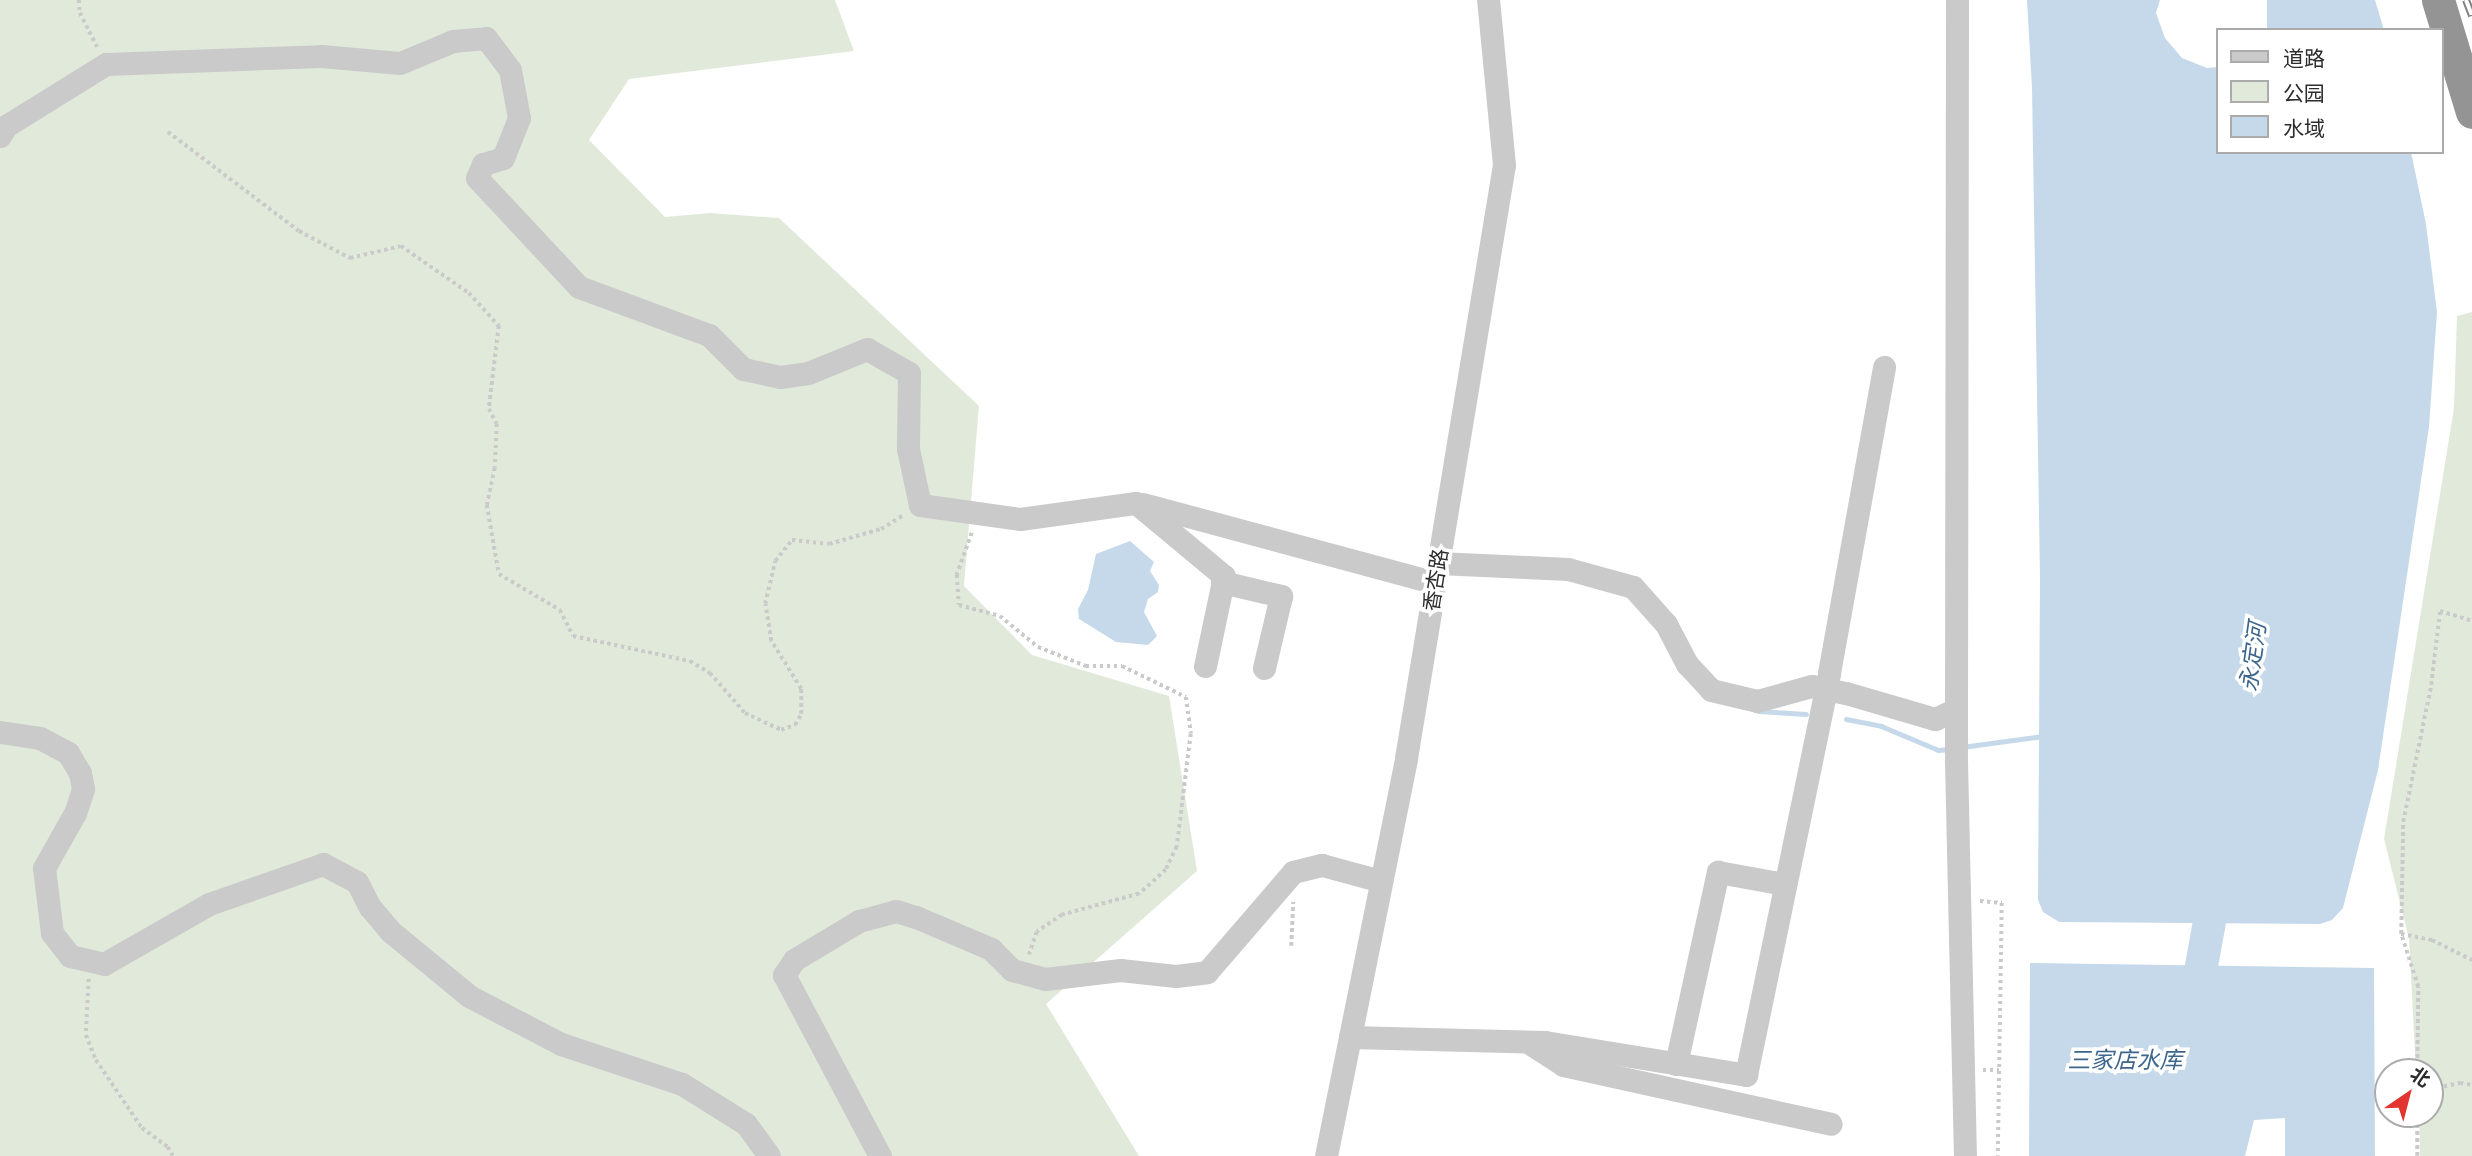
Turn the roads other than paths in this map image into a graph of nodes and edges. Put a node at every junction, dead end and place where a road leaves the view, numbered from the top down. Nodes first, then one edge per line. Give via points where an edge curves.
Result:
1 (1488, 0) edge
2 (1957, 0) edge
3 (2438, 0) edge
4 (2472, 112) edge
5 (0, 136) edge
6 (1884, 367) dead end
7 (1136, 503) junction
8 (1437, 573) junction
9 (1222, 582) junction
10 (1205, 666) dead end
11 (1264, 668) dead end
12 (1956, 709) junction
13 (0, 732) edge
14 (1381, 881) junction
15 (1785, 884) junction
16 (1350, 1037) junction
17 (1528, 1042) junction
18 (1676, 1064) junction
19 (1831, 1124) dead end
20 (769, 1156) edge
21 (880, 1156) edge
22 (1326, 1156) edge
23 (1965, 1156) edge

1 - 8 street, 香杏路 via 1504,165
2 - 12 street
3 - 4 highway
5 - 7 street via 6,126 106,64 321,55 400,62 453,41 486,38 510,71 519,118 502,158 483,164 477,178 579,287 709,335 743,369 780,377 808,373 867,349 909,373 908,449 920,505 1020,519
6 - 15 street
7 - 8 street
7 - 9 street via 1223,576
8 - 12 street, bridge via 1568,569 1633,587 1666,624 1687,664 1712,690 1733,698 1757,701 1812,686 1935,719
8 - 14 street, 香杏路
9 - 10 street
9 - 11 street via 1281,596
12 - 23 street
13 - 20 street via 40,738 68,753 80,773 83,789 75,813 44,868 52,933 70,956 104,964 209,904 323,864 357,882 390,931 469,996 561,1044 682,1084 746,1124
14 - 16 street, 香杏路
14 - 21 street via 1322,865 1293,872 1206,972 1176,976 1120,970 1045,979 1012,970 990,949 896,911 859,921 794,960 784,975
15 - 18 street via 1718,872
15 - 18 street via 1746,1075
16 - 17 street
16 - 22 street, 香杏路
17 - 18 street
17 - 19 street via 1563,1065

